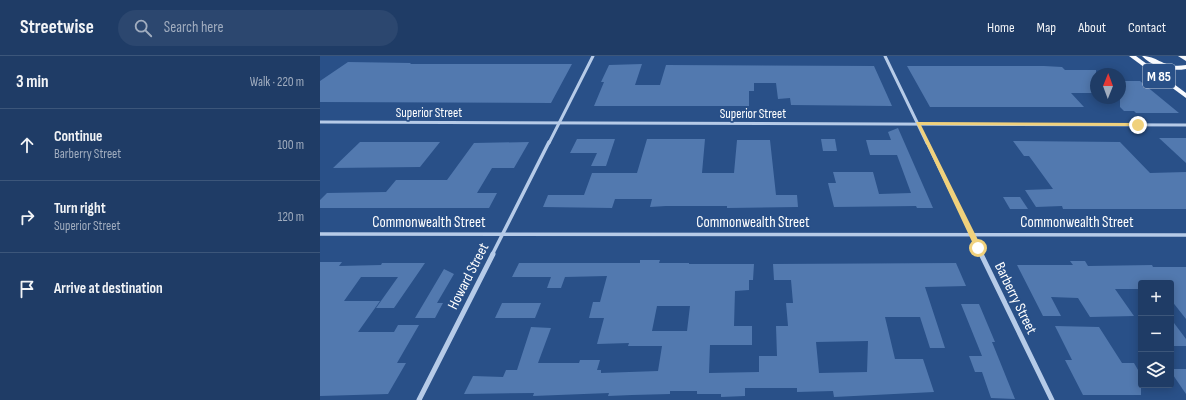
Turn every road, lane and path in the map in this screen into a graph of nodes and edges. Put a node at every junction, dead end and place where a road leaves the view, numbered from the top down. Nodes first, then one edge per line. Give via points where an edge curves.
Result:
1 (593, 56) edge
2 (886, 56) edge
3 (1132, 56) edge
4 (1145, 56) edge
5 (1181, 56) edge
6 (1186, 59) edge
7 (1186, 67) edge
8 (1186, 96) edge
9 (320, 122) edge
10 (559, 123) junction
11 (918, 123) junction
12 (1186, 125) edge
13 (320, 234) edge
14 (503, 234) junction
15 (971, 234) junction
16 (1186, 235) edge
17 (418, 400) edge
18 (1052, 400) edge

1 - 10 street, Howard Street
2 - 11 street, Barberry Street
3 - 8 main road, M 85
4 - 7 main road via 1169,68
5 - 6 main road, M 85
9 - 10 street, Superior Street
10 - 11 street, Superior Street
10 - 14 street, Howard Street
11 - 12 street, Superior Street
11 - 15 street, Barberry Street
13 - 14 street, Commonwealth Street
14 - 15 street, Commonwealth Street
14 - 17 street, Howard Street
15 - 16 street, Commonwealth Street
15 - 18 street, Barberry Street

